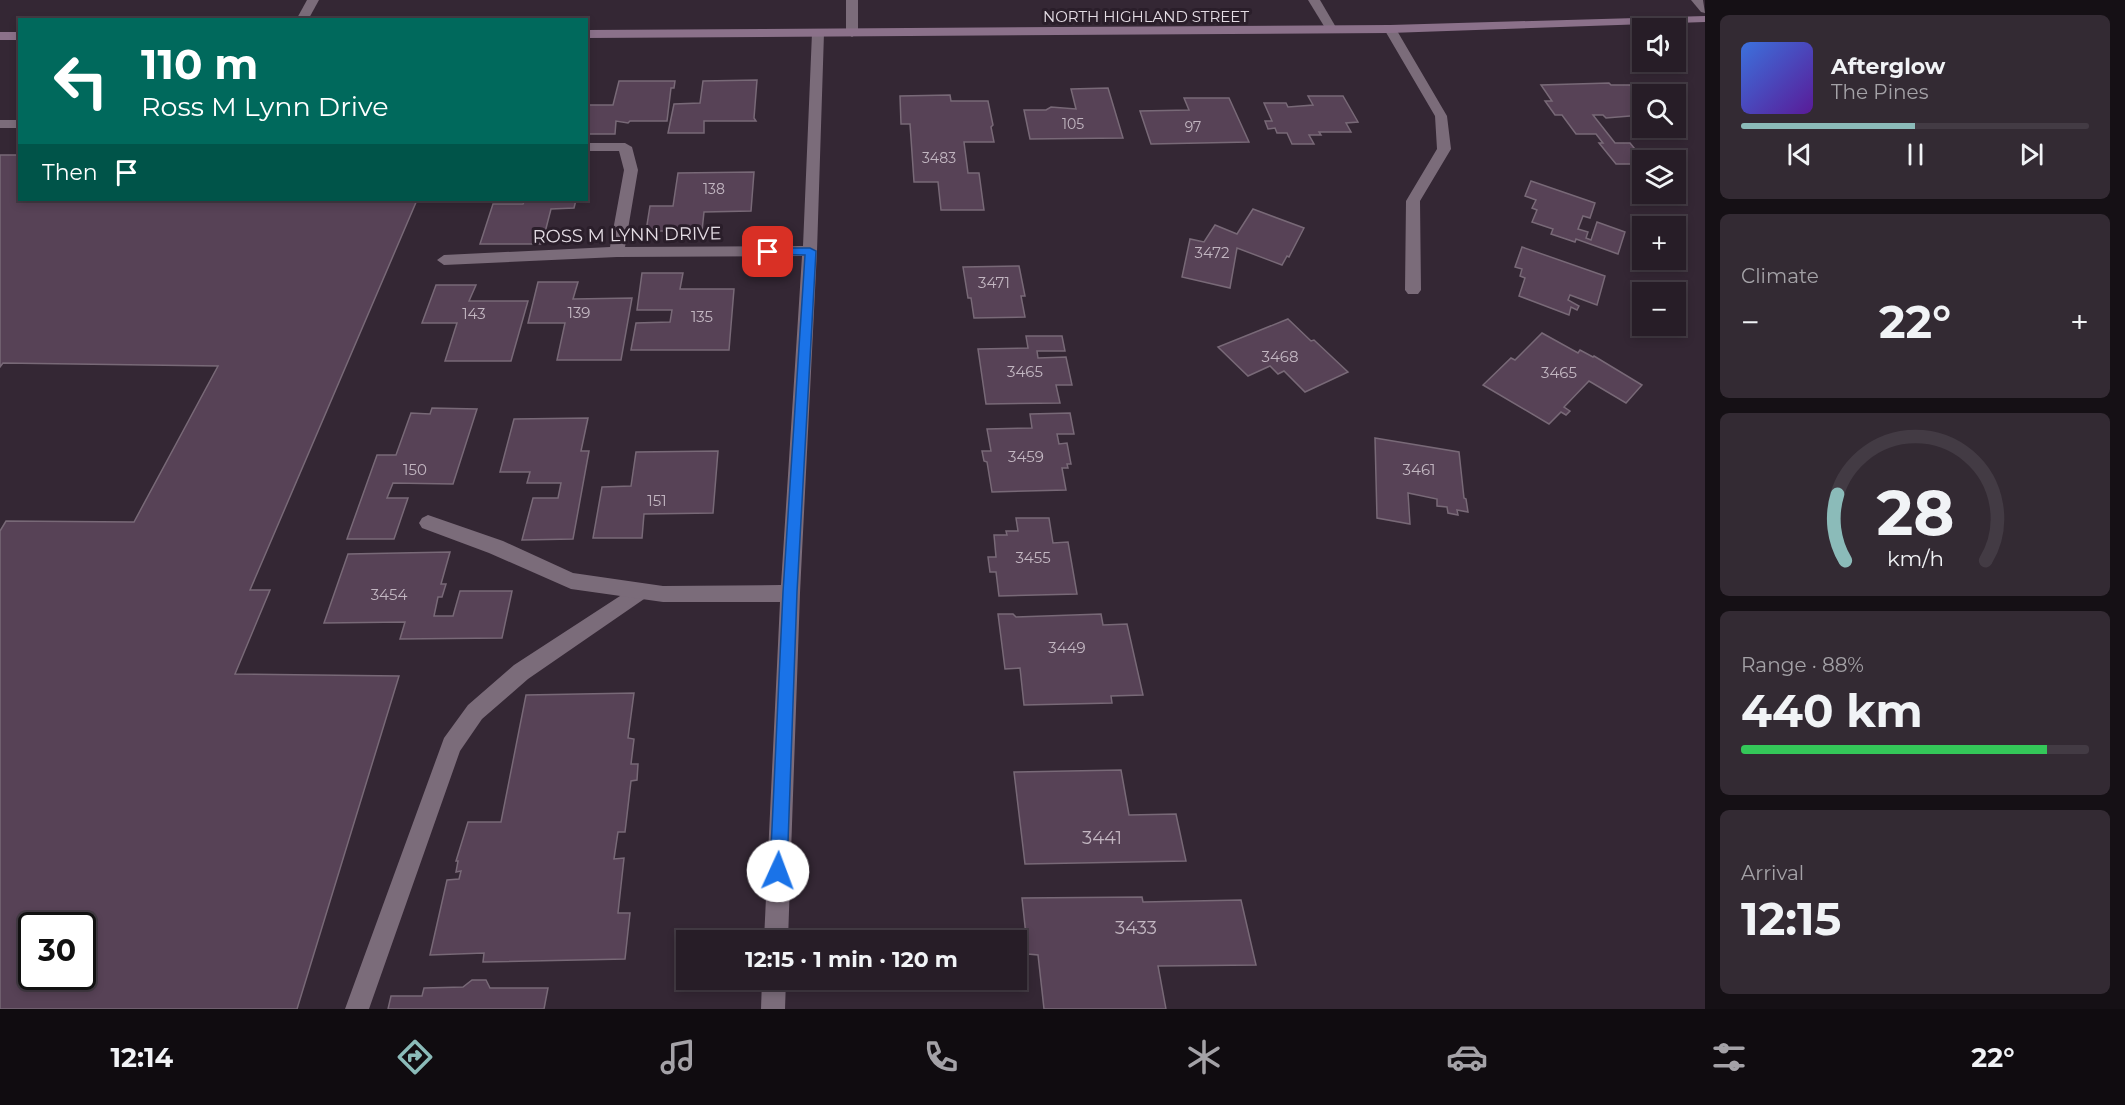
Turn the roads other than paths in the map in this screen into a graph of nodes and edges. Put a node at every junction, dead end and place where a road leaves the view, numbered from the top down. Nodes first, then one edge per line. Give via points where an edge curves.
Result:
1 (313, 0) edge
2 (852, 0) edge
3 (1314, 0) edge
4 (1697, 0) edge
5 (1705, 9) edge
6 (303, 18) edge
7 (1705, 19) edge
8 (1331, 29) junction
9 (1390, 29) junction
10 (818, 33) junction
11 (852, 33) junction
12 (588, 34) edge
13 (0, 36) edge
14 (18, 36) edge
15 (0, 124) edge
16 (18, 124) edge
17 (588, 147) edge
18 (810, 251) junction
19 (617, 252) junction
20 (444, 260) dead end
21 (1413, 290) dead end
22 (428, 523) dead end
23 (640, 591) junction
24 (790, 592) junction
25 (776, 930) edge
26 (774, 990) edge
27 (357, 1009) edge
28 (773, 1009) edge

1 - 6 street
2 - 11 street
3 - 8 street
4 - 5 street
7 - 9 main road, NORTH HIGHLAND STREET
8 - 9 main road, NORTH HIGHLAND STREET
8 - 11 main road, NORTH HIGHLAND STREET
9 - 21 street via 1441,116 1444,149 1413,201
10 - 11 main road, NORTH HIGHLAND STREET
10 - 12 main road, NORTH HIGHLAND STREET
10 - 18 street
13 - 14 main road
15 - 16 street
17 - 19 street via 625,147 631,170
18 - 19 street, ROSS M LYNN DRIVE
18 - 24 street
19 - 20 street, ROSS M LYNN DRIVE
22 - 23 street via 496,547 571,581
23 - 24 street
23 - 27 street via 521,672 475,712 451,745
24 - 25 street
26 - 28 street

